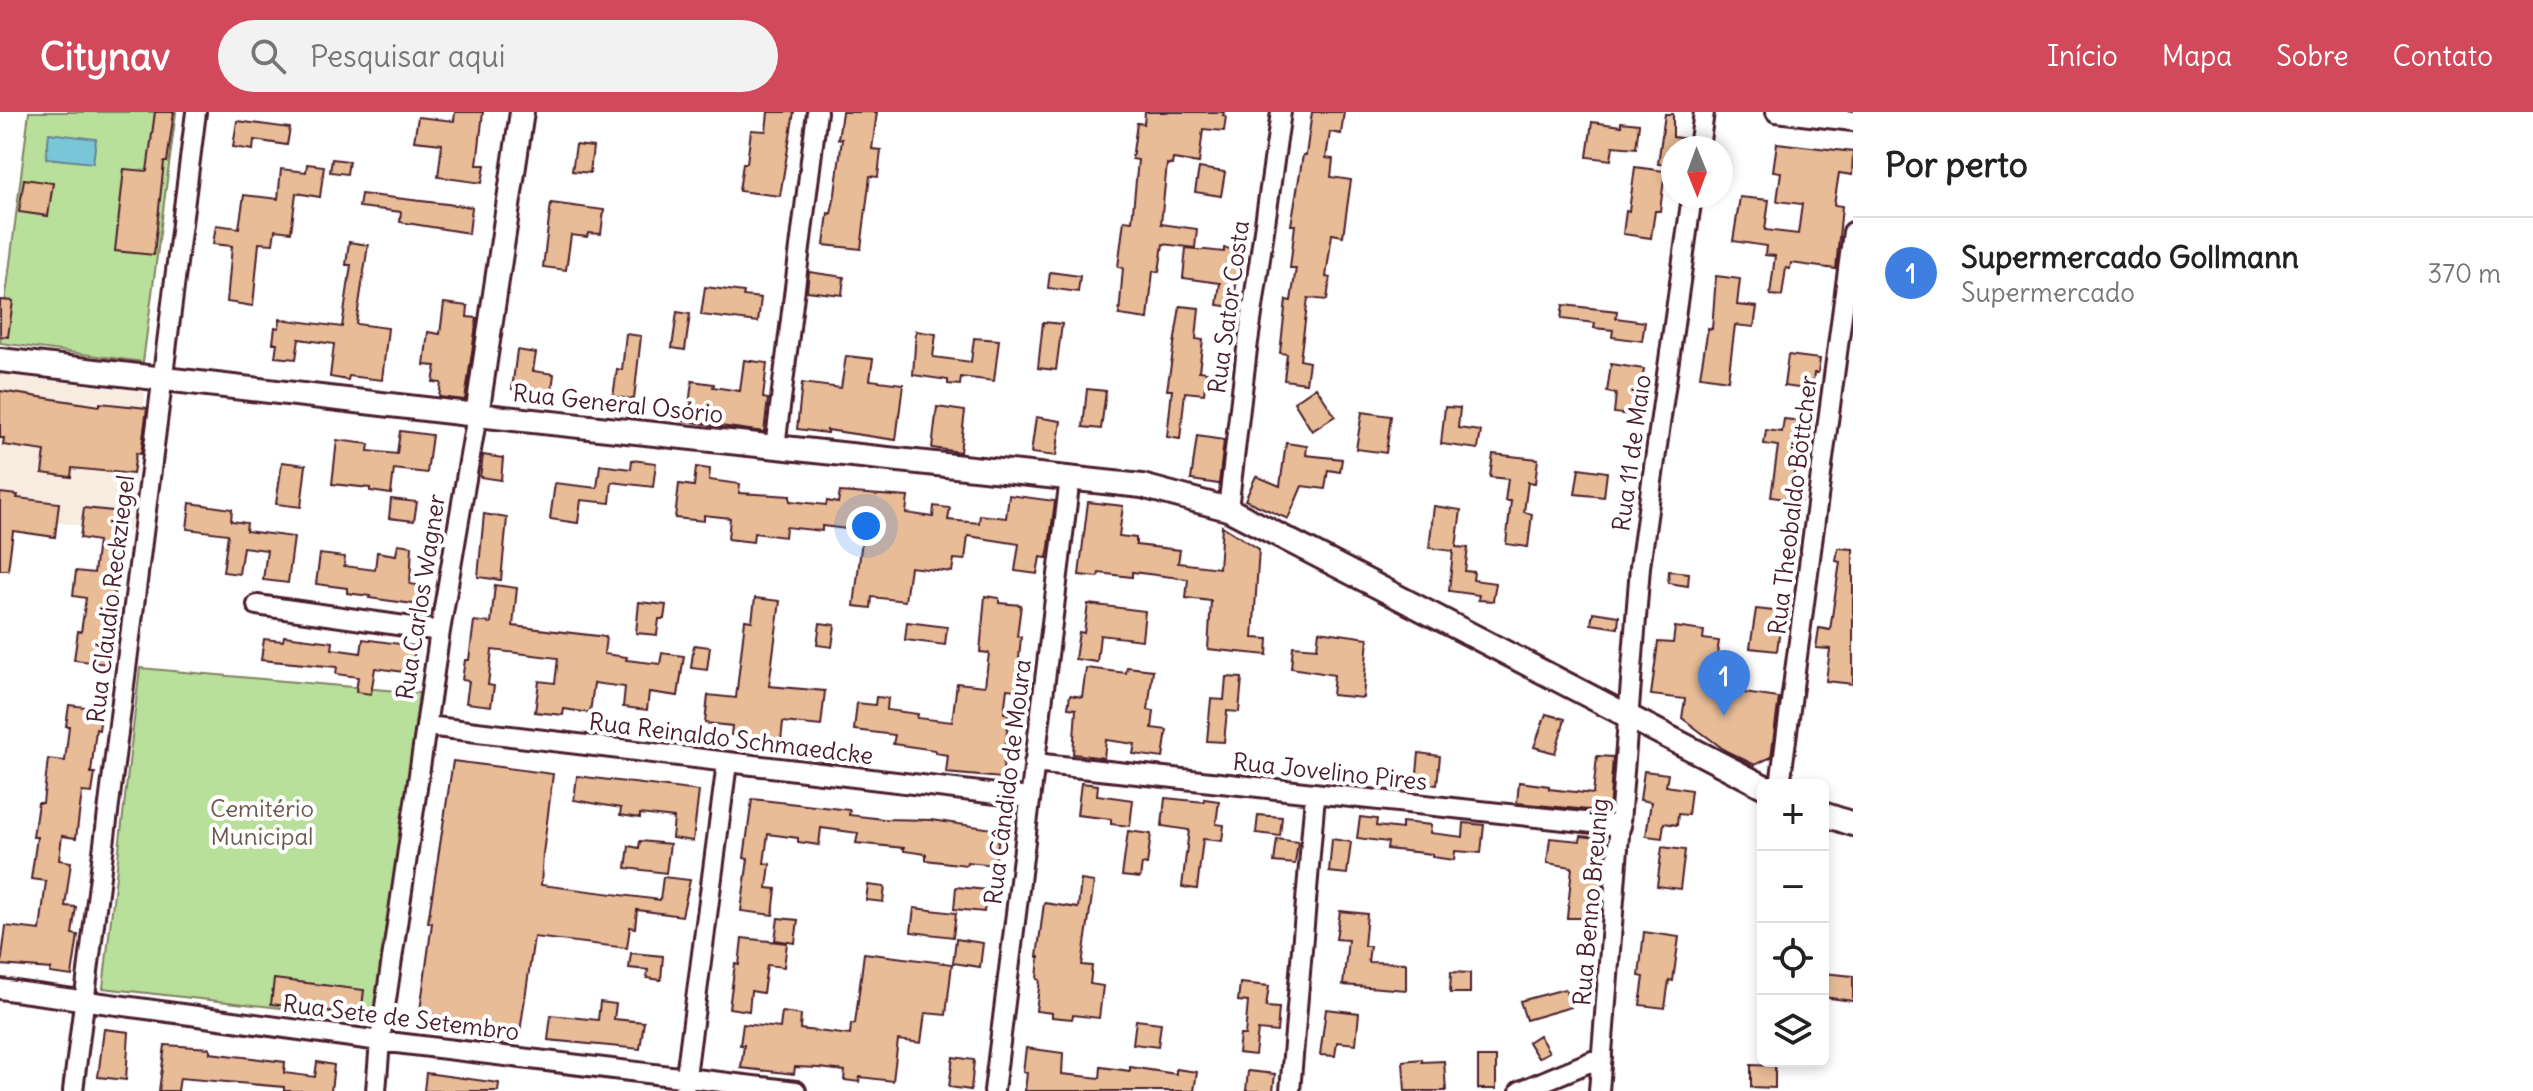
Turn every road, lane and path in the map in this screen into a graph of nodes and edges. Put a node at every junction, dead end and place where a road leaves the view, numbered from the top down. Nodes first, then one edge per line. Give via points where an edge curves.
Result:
1 (196, 112) edge
2 (522, 112) edge
3 (817, 112) edge
4 (1281, 112) edge
5 (1704, 112) edge
6 (1776, 112) edge
7 (1853, 121) edge
8 (1701, 136) edge
9 (1690, 208) edge
10 (1853, 232) edge
11 (0, 360) edge
12 (162, 379) junction
13 (477, 415) junction
14 (775, 447) junction
15 (1070, 478) junction
16 (1228, 509) junction
17 (257, 605) dead end
18 (440, 631) junction
19 (1629, 717) junction
20 (427, 726) junction
21 (727, 763) junction
22 (1034, 763) junction
23 (1781, 779) edge
24 (1757, 783) edge
25 (1315, 795) junction
26 (1030, 798) junction
27 (1829, 816) edge
28 (1853, 824) edge
29 (1621, 826) junction
30 (0, 989) edge
31 (85, 1001) junction
32 (380, 1041) junction
33 (1602, 1057) junction
34 (685, 1084) edge
35 (73, 1091) edge
36 (376, 1091) edge
37 (796, 1091) edge
38 (994, 1091) edge
39 (1290, 1091) edge
40 (1520, 1091) edge
41 (1599, 1091) edge

1 - 12 street, Rua Cláudio Reckziegel
2 - 13 main road, Rua Carlos Wagner
3 - 14 street
4 - 16 street, Rua Sator Costa
5 - 8 street
6 - 7 street
9 - 19 street, Rua 11 de Maio via 1640,567
10 - 23 street, Rua Theobaldo Böttcher
11 - 12 main road, Rua General Osório
12 - 13 main road, Rua General Osório
12 - 31 street, Rua Cláudio Reckziegel
13 - 14 main road, Rua General Osório
13 - 18 street, Rua Carlos Wagner
14 - 15 main road, Rua General Osório
15 - 16 main road, Rua General Osório via 1142,486
15 - 22 street, Rua Cândido de Moura
16 - 19 main road, Rua General Osório
17 - 18 street
18 - 20 street, Rua Carlos Wagner
19 - 24 main road, Rua General Osório
19 - 29 street, Rua Benno Breunig
20 - 21 street, Rua Reinaldo Schmaedcke
20 - 32 street, Rua Carlos Wagner
21 - 26 street, Rua Reinaldo Schmaedcke
21 - 34 street
22 - 25 street, Rua Jovelino Pires
22 - 26 street, Rua Cândido de Moura
25 - 29 street, Rua Jovelino Pires
25 - 39 street
26 - 38 street, Rua Cândido de Moura
27 - 28 main road
29 - 33 street, Rua Benno Breunig
30 - 31 street, Rua Sete de Setembro
31 - 32 street, Rua Sete de Setembro
31 - 35 street, Rua Cláudio Reckziegel
32 - 34 street, Rua Sete de Setembro
32 - 36 street, Rua Carlos Wagner
33 - 40 street
33 - 41 street, Rua Benno Breunig
34 - 37 street, Rua Sete de Setembro

